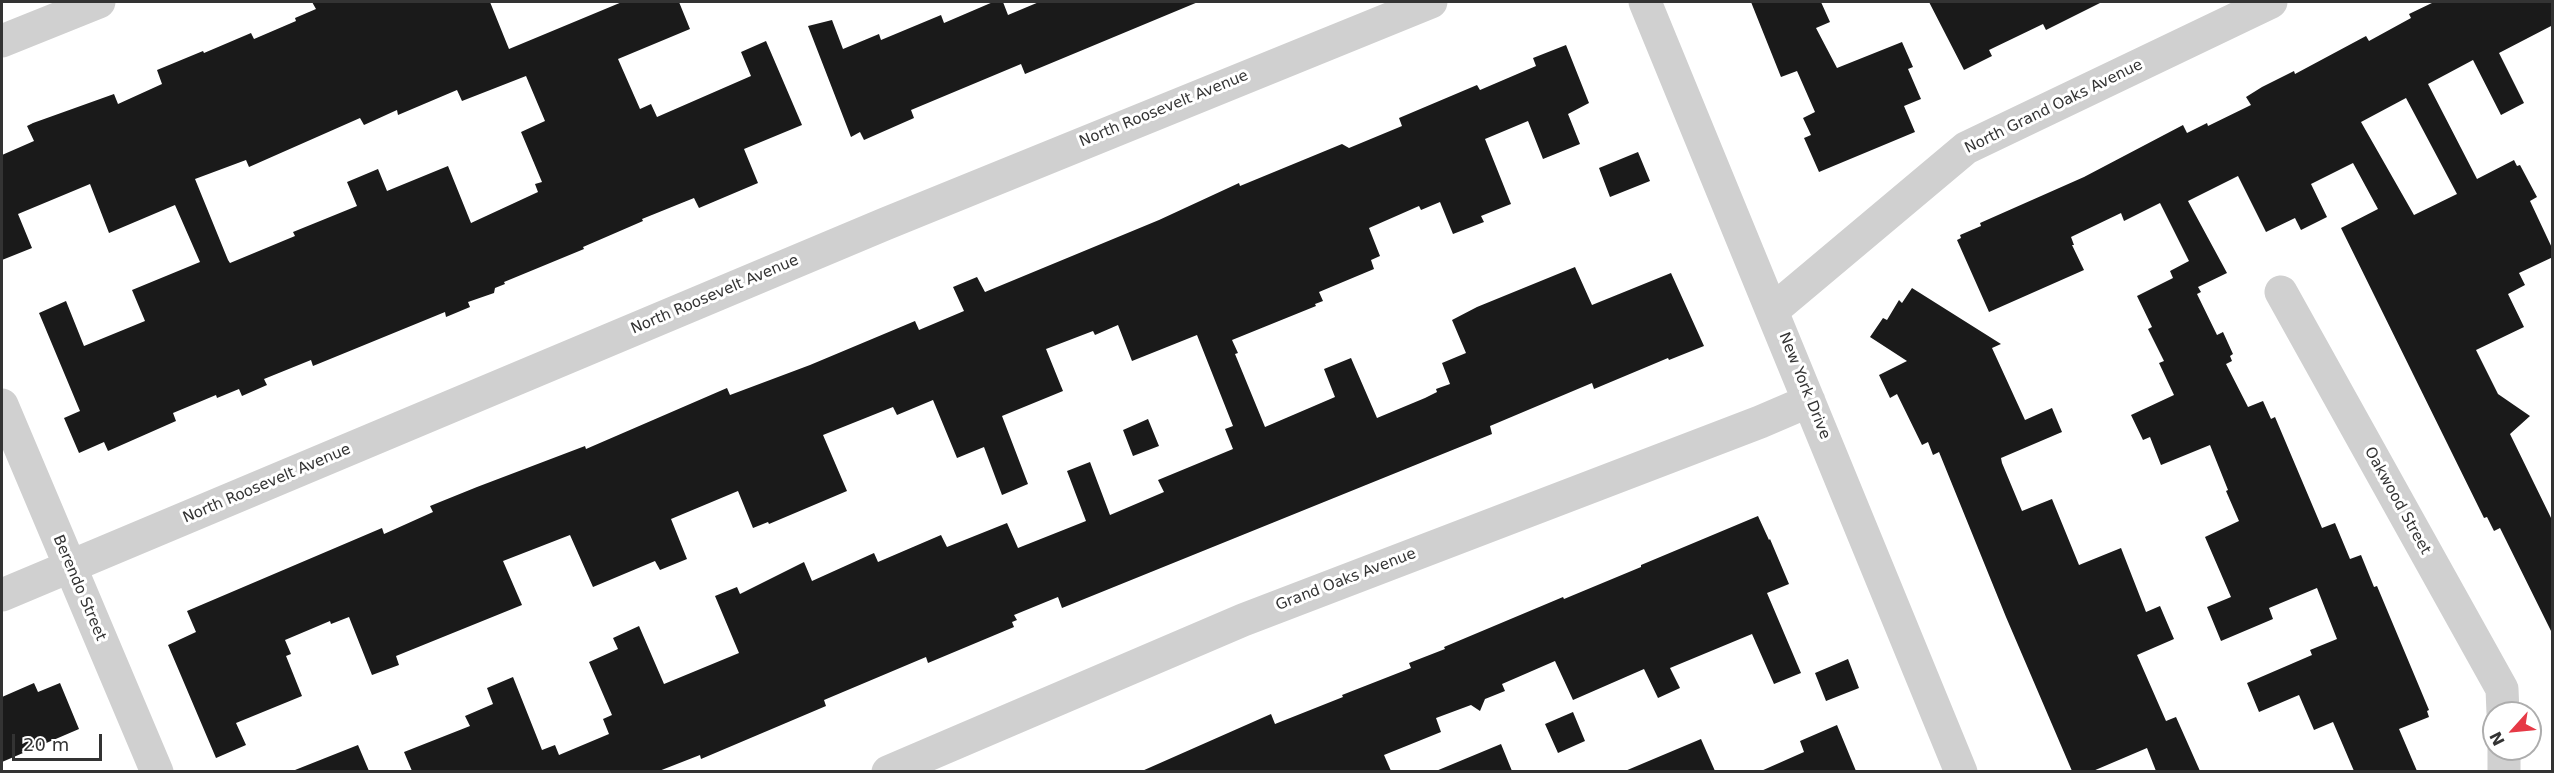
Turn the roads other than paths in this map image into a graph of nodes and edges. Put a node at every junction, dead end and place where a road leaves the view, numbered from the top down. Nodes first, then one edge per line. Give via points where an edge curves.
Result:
1 (99, 2) edge
2 (1431, 2) edge
3 (1645, 2) edge
4 (2271, 2) edge
5 (2, 41) edge
6 (2281, 292) dead end
7 (1773, 310) junction
8 (1809, 401) junction
9 (2, 405) edge
10 (69, 567) junction
11 (2, 595) edge
12 (2502, 701) edge
13 (157, 771) edge
14 (888, 771) edge
15 (1961, 771) edge

1 - 5 street
2 - 10 street, North Roosevelt Avenue via 885,224
3 - 7 street, New York Drive
4 - 7 street, North Grand Oaks Avenue via 1966,148
6 - 12 street, Oakwood Street via 2502,689
7 - 8 street, New York Drive
8 - 14 street, Grand Oaks Avenue via 1243,620
8 - 15 street, New York Drive
9 - 10 street, Berendo Street
10 - 11 street, North Roosevelt Avenue
10 - 13 street, Berendo Street

